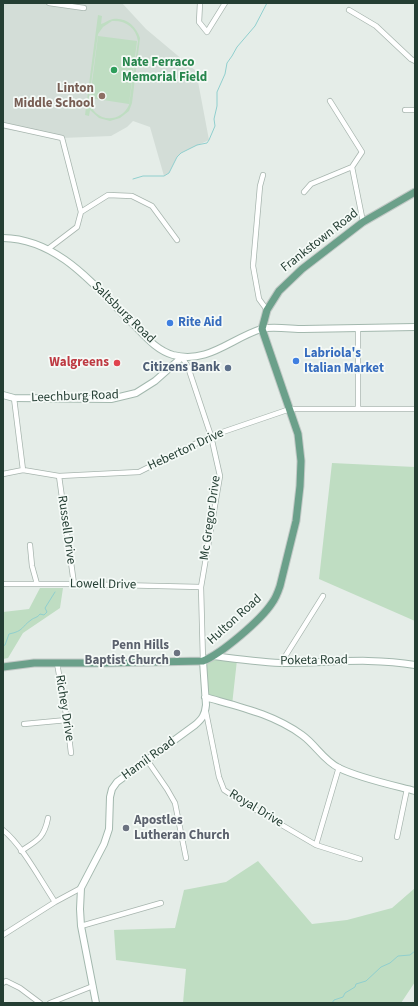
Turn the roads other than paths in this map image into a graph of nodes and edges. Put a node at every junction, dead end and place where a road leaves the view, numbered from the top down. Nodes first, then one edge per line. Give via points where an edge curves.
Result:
1 (48, 3) edge
2 (200, 3) edge
3 (225, 3) edge
4 (84, 8) dead end
5 (349, 10) dead end
6 (415, 61) edge
7 (330, 101) dead end
8 (405, 110) dead end
9 (415, 110) edge
10 (3, 125) edge
11 (352, 167) junction
12 (262, 175) dead end
13 (304, 192) dead end
14 (415, 192) edge
15 (82, 212) junction
16 (363, 222) junction
17 (3, 238) edge
18 (177, 240) dead end
19 (48, 249) junction
20 (267, 310) junction
21 (415, 327) edge
22 (358, 328) junction
23 (262, 329) junction
24 (182, 357) junction
25 (3, 395) edge
26 (14, 398) junction
27 (358, 408) junction
28 (290, 409) junction
29 (415, 409) edge
30 (211, 436) junction
31 (23, 470) junction
32 (3, 474) edge
33 (59, 476) junction
34 (30, 545) dead end
35 (5, 584) dead end
36 (37, 584) junction
37 (74, 584) junction
38 (201, 587) junction
39 (323, 596) dead end
40 (214, 656) junction
41 (203, 660) junction
42 (57, 663) junction
43 (281, 663) junction
44 (415, 665) edge
45 (3, 667) edge
46 (206, 697) junction
47 (206, 712) junction
48 (67, 720) junction
49 (24, 724) dead end
50 (71, 753) dead end
51 (146, 760) junction
52 (338, 768) junction
53 (407, 788) junction
54 (415, 791) edge
55 (48, 818) dead end
56 (3, 830) edge
57 (397, 837) dead end
58 (316, 845) junction
59 (21, 851) junction
60 (186, 858) dead end
61 (360, 859) dead end
62 (81, 888) junction
63 (55, 902) junction
64 (161, 903) dead end
65 (81, 926) junction
66 (3, 935) edge
67 (3, 983) edge
68 (93, 986) junction
69 (40, 1003) edge
70 (50, 1003) edge
71 (96, 1003) edge

1 - 4 street
2 - 3 street via 199,22 207,32
5 - 6 street via 376,26
7 - 11 street via 362,152
8 - 9 street
10 - 15 street via 62,138
11 - 13 street via 312,184
11 - 16 street
12 - 20 street via 253,266 259,299
14 - 16 main road, Frankstown Road
15 - 18 street via 108,195 132,196 152,206
15 - 19 street via 77,227
16 - 20 main road, Frankstown Road via 289,280
17 - 19 street, Saltsburg Road via 30,242
19 - 24 street, Saltsburg Road via 77,269 154,345
20 - 23 main road, Frankstown Road
21 - 22 street, Saltsburg Road
22 - 23 street, Saltsburg Road
22 - 27 street
23 - 24 street, Saltsburg Road via 211,352 195,357
23 - 28 main road, Hulton Road
24 - 26 street, Leechburg Road via 155,381 136,393 112,399
24 - 30 street, Mc Gregor Drive via 188,367
25 - 26 street, Leechburg Road
26 - 31 street
27 - 28 street, Heberton Drive
27 - 29 street, Heberton Drive
28 - 30 street, Heberton Drive
28 - 40 main road, Hulton Road via 298,434 301,472 296,521 280,586 264,613
30 - 33 street, Heberton Drive via 139,472
30 - 38 street, Mc Gregor Drive via 220,476
31 - 32 street, Heberton Drive
31 - 33 street, Heberton Drive
33 - 37 street, Russell Drive
34 - 36 street
35 - 36 street, Lowell Drive
36 - 37 street, Lowell Drive
37 - 38 street, Lowell Drive
38 - 41 street, Mc Gregor Drive
39 - 43 street
40 - 41 main road, Hulton Road
40 - 43 street, Poketa Road
41 - 42 main road, Hulton Road
41 - 46 street
42 - 45 main road, Hulton Road via 24,663
42 - 48 street, Richey Drive
43 - 44 street, Poketa Road via 364,660
46 - 47 street
46 - 52 street via 274,718 303,736 326,760
47 - 51 street, Hamil Road via 195,726
47 - 58 street, Royal Drive via 219,778 224,790
48 - 49 street
48 - 50 street, Richey Drive
51 - 60 street via 175,803
51 - 62 street, Hamil Road via 117,782 112,789 109,828 104,844
52 - 53 street
52 - 58 street
53 - 54 street
53 - 57 street
55 - 59 street via 41,837
56 - 59 street via 11,836
58 - 61 street, Royal Drive
59 - 63 street
62 - 63 street
62 - 65 street, Hamil Road
63 - 66 street
64 - 65 street
65 - 68 street, Hamil Road
67 - 69 street via 6,981 20,988
68 - 70 street
68 - 71 street, Hamil Road

